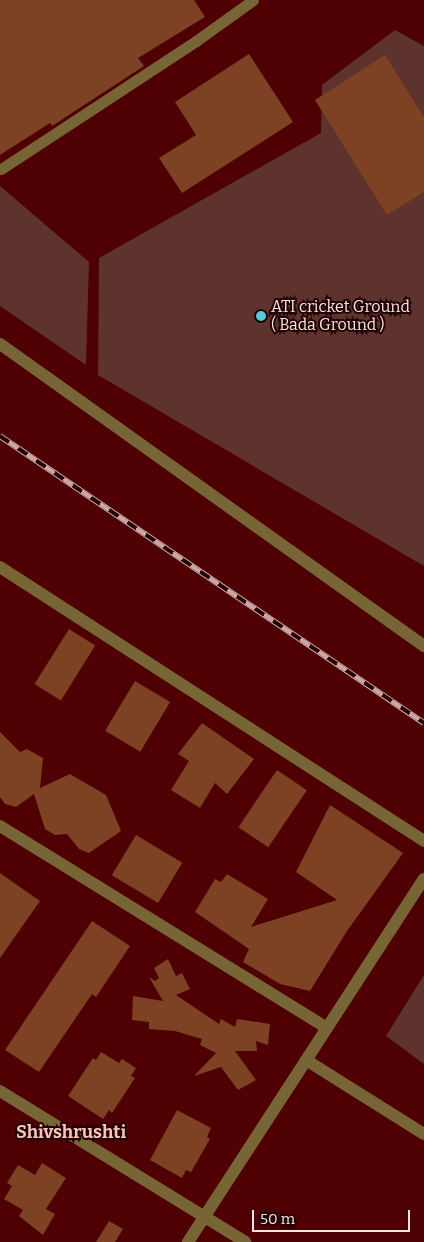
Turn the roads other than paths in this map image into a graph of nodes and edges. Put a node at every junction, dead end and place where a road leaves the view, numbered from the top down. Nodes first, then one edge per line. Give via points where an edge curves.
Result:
1 (253, 0) edge
2 (1, 169) edge
3 (0, 344) edge
4 (0, 568) edge
5 (424, 646) edge
6 (0, 826) edge
7 (424, 841) edge
8 (424, 879) edge
9 (327, 1028) junction
10 (306, 1060) junction
11 (0, 1091) edge
12 (424, 1134) edge
13 (205, 1216) junction
14 (188, 1242) edge
15 (245, 1242) edge

1 - 2 lane
3 - 5 street
4 - 7 street
6 - 9 street
8 - 9 street
9 - 10 street
10 - 12 street
10 - 13 street
11 - 13 street
13 - 14 street
13 - 15 street

